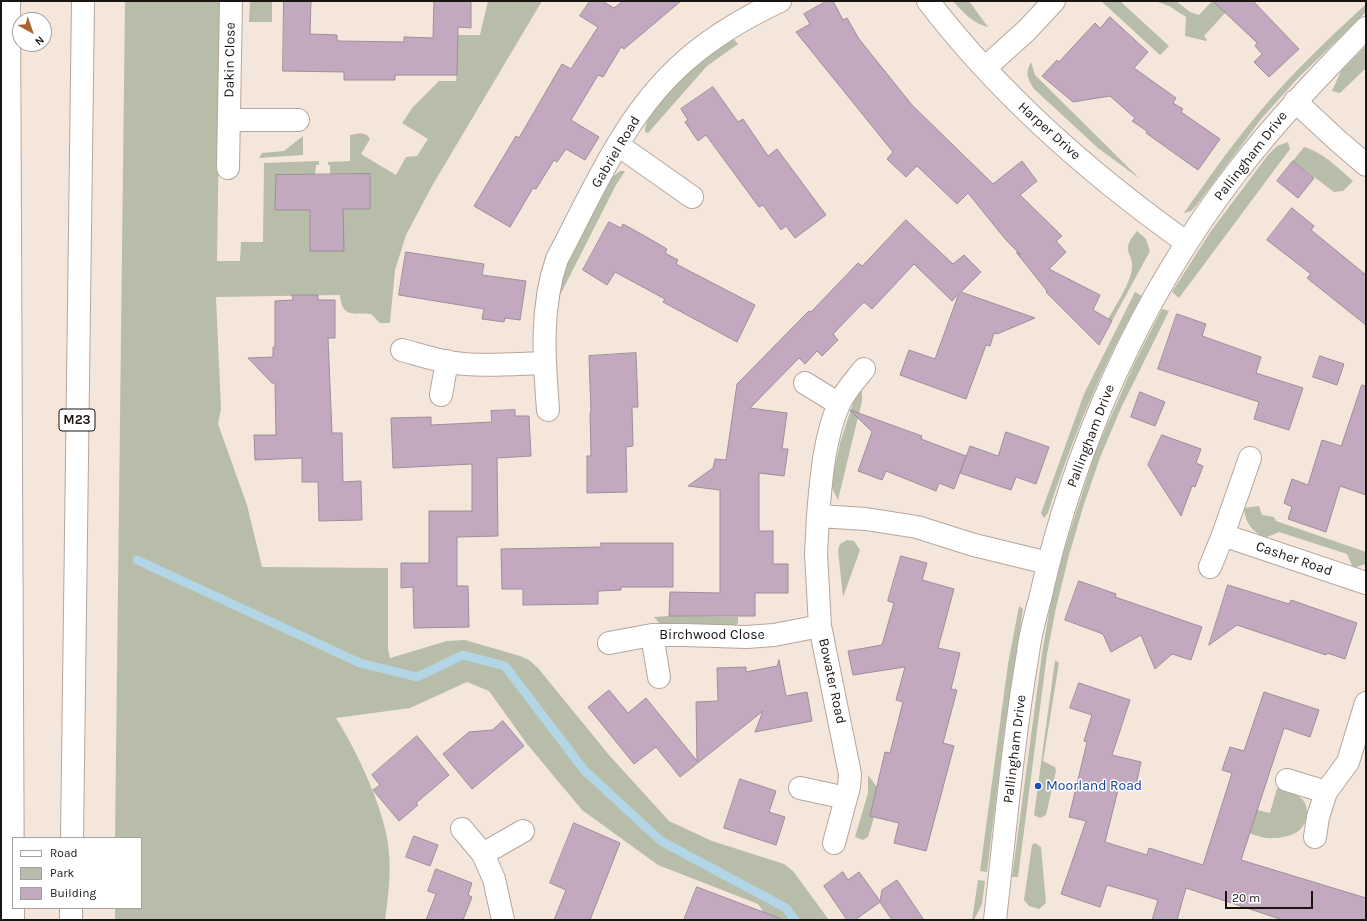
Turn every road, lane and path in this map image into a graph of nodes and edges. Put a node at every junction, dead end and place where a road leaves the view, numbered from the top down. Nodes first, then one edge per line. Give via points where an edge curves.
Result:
1 (9, 1) edge
2 (83, 1) edge
3 (231, 1) edge
4 (780, 1) edge
5 (928, 1) edge
6 (1054, 1) edge
7 (1366, 28) edge
8 (985, 68) junction
9 (1295, 101) junction
10 (230, 120) junction
11 (298, 120) dead end
12 (618, 145) junction
13 (1366, 165) edge
14 (228, 168) dead end
15 (692, 197) dead end
16 (1187, 242) junction
17 (402, 350) dead end
18 (447, 361) junction
19 (544, 363) junction
20 (864, 369) dead end
21 (805, 383) dead end
22 (441, 395) dead end
23 (839, 404) junction
24 (548, 410) dead end
25 (1250, 458) dead end
26 (818, 516) junction
27 (1223, 535) junction
28 (1048, 563) junction
29 (1210, 567) dead end
30 (1366, 583) edge
31 (820, 626) junction
32 (652, 635) junction
33 (609, 643) dead end
34 (659, 678) dead end
35 (1366, 703) edge
36 (1287, 780) dead end
37 (800, 788) dead end
38 (1326, 792) junction
39 (846, 798) junction
40 (462, 829) dead end
41 (523, 831) dead end
42 (1315, 836) dead end
43 (13, 837) edge
44 (72, 837) edge
45 (834, 843) dead end
46 (484, 854) junction
47 (13, 909) edge
48 (71, 909) edge
49 (13, 920) edge
50 (71, 920) edge
51 (503, 920) edge
52 (995, 920) edge

1 - 43 main road
2 - 44 main road, M23
3 - 10 main road, Dakin Close
4 - 12 main road, Gabriel Road via 721,33 684,61 662,84
5 - 8 main road, Harper Drive
6 - 8 main road
7 - 9 main road, Pallingham Drive
8 - 16 main road, Harper Drive via 1026,112 1056,139
9 - 13 main road
9 - 16 main road, Pallingham Drive via 1235,174
10 - 11 main road
10 - 14 main road, Dakin Close
12 - 15 main road
12 - 19 main road, Gabriel Road via 555,265 547,296
16 - 28 main road, Pallingham Drive via 1148,308 1086,442
17 - 18 main road
18 - 19 main road via 477,365
18 - 22 main road
19 - 24 main road, Gabriel Road
20 - 23 main road, Bowater Road
21 - 23 main road
23 - 26 main road, Bowater Road via 828,442
25 - 27 main road
26 - 28 main road via 866,519 917,527 974,545
26 - 31 main road, Bowater Road via 816,554
27 - 29 main road
27 - 30 main road, Casher Road
28 - 52 main road, Pallingham Drive via 1028,651
31 - 32 main road, Birchwood Close via 747,638
31 - 39 main road, Bowater Road via 850,774
32 - 33 main road, Birchwood Close
32 - 34 main road, Birchwood Close
35 - 38 main road via 1348,762
36 - 38 main road
37 - 39 main road
38 - 42 main road
39 - 45 main road, Bowater Road
40 - 46 main road
41 - 46 main road
46 - 51 main road via 494,879
47 - 49 main road
48 - 50 main road

